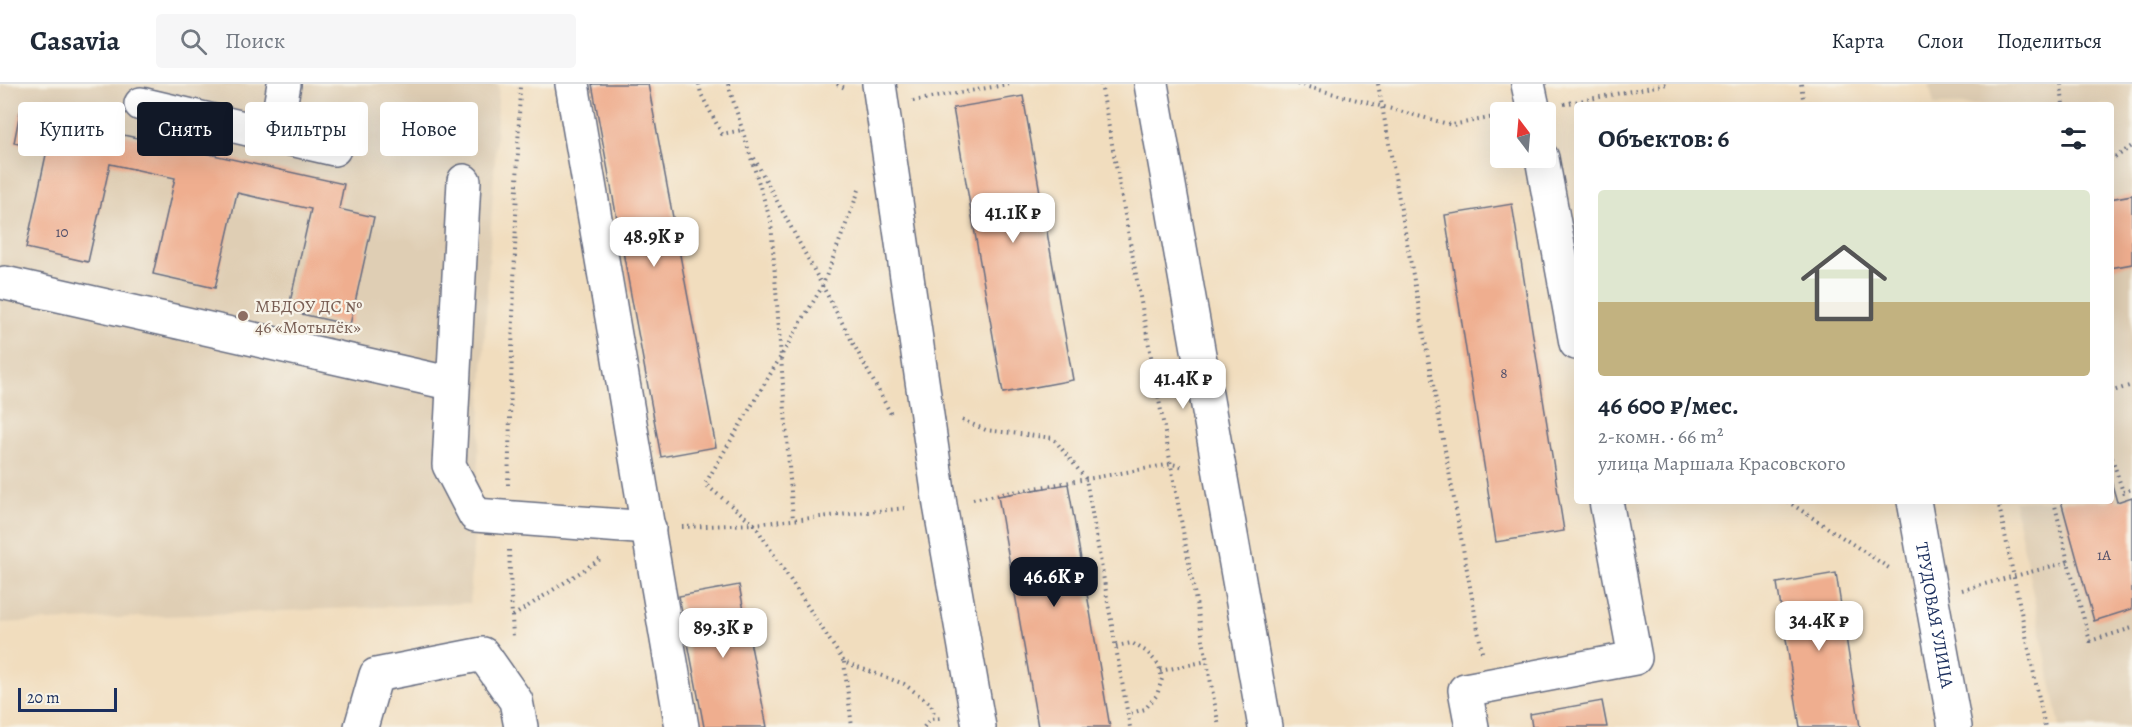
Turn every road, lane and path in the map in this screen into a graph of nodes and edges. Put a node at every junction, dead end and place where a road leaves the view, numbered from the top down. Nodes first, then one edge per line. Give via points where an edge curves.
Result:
1 (284, 84) edge
2 (520, 84) edge
3 (572, 84) edge
4 (699, 84) edge
5 (728, 84) edge
6 (1010, 84) edge
7 (1101, 84) edge
8 (1151, 84) edge
9 (1297, 84) edge
10 (1378, 84) edge
11 (1667, 84) edge
12 (1801, 84) edge
13 (2061, 84) edge
14 (880, 95) edge
15 (281, 102) edge
16 (1532, 102) edge
17 (1804, 102) edge
18 (2063, 102) edge
19 (1382, 107) junction
20 (1490, 118) edge
21 (742, 130) junction
22 (2132, 146) edge
23 (748, 147) junction
24 (2114, 158) edge
25 (1544, 168) edge
26 (464, 181) dead end
27 (859, 190) dead end
28 (4, 283) dead end
29 (822, 286) junction
30 (1574, 332) edge
31 (781, 356) junction
32 (453, 384) junction
33 (2132, 385) edge
34 (2114, 391) edge
35 (925, 405) junction
36 (895, 422) dead end
37 (1172, 464) junction
38 (2114, 464) edge
39 (1183, 467) dead end
40 (1086, 479) junction
41 (2132, 489) edge
42 (1607, 504) edge
43 (1915, 504) edge
44 (1999, 504) edge
45 (2055, 504) edge
46 (940, 505) junction
47 (507, 518) junction
48 (793, 520) junction
49 (754, 524) junction
50 (649, 528) junction
51 (512, 616) junction
52 (2132, 628) edge
53 (1116, 646) junction
54 (514, 648) dead end
55 (1207, 661) junction
56 (844, 662) junction
57 (1160, 670) junction
58 (1488, 685) junction
59 (1128, 714) junction
60 (935, 717) junction
61 (964, 724) edge
62 (362, 727) edge
63 (521, 727) edge
64 (682, 727) edge
65 (852, 727) edge
66 (924, 727) edge
67 (1130, 727) edge
68 (1219, 727) edge
69 (1265, 727) edge
70 (1472, 727) edge
71 (1955, 727) edge
72 (2045, 727) edge

1 - 15 street
2 - 47 path
3 - 50 street
4 - 21 path via 723,134
5 - 21 path
6 - 14 path
7 - 37 path
8 - 69 street
9 - 19 path
10 - 19 path
11 - 16 path
12 - 17 path
13 - 18 path
14 - 35 street
19 - 20 path via 1452,125
19 - 58 path
21 - 23 path
22 - 24 path
23 - 29 path
23 - 31 path via 771,222
25 - 30 street
26 - 32 street
27 - 29 path
28 - 32 street
29 - 31 path
29 - 36 path
31 - 48 path
31 - 49 path via 705,484
32 - 47 street via 449,465 475,515
33 - 34 path
35 - 40 path via 986,430 1053,438
35 - 46 street
37 - 39 path
37 - 40 path
37 - 55 path
38 - 41 path via 2123,492
40 - 46 path
40 - 53 path
42 - 58 street via 1635,658
43 - 71 street, ТРУДОВАЯ УЛИЦА
44 - 72 path
45 - 52 path via 2090,640
46 - 48 path
46 - 61 street
47 - 50 street
47 - 51 path
48 - 49 path
49 - 50 path
49 - 56 path
50 - 51 path
50 - 64 street
51 - 54 path
53 - 57 path via 1132,643 1147,652
53 - 59 path
55 - 57 path
55 - 68 path
56 - 60 path via 904,684 931,704
56 - 65 path
57 - 59 path via 1162,679 1157,695 1145,709
58 - 70 street via 1465,690
59 - 67 path
60 - 61 path
60 - 66 path
62 - 63 street via 375,675 483,654 516,701

